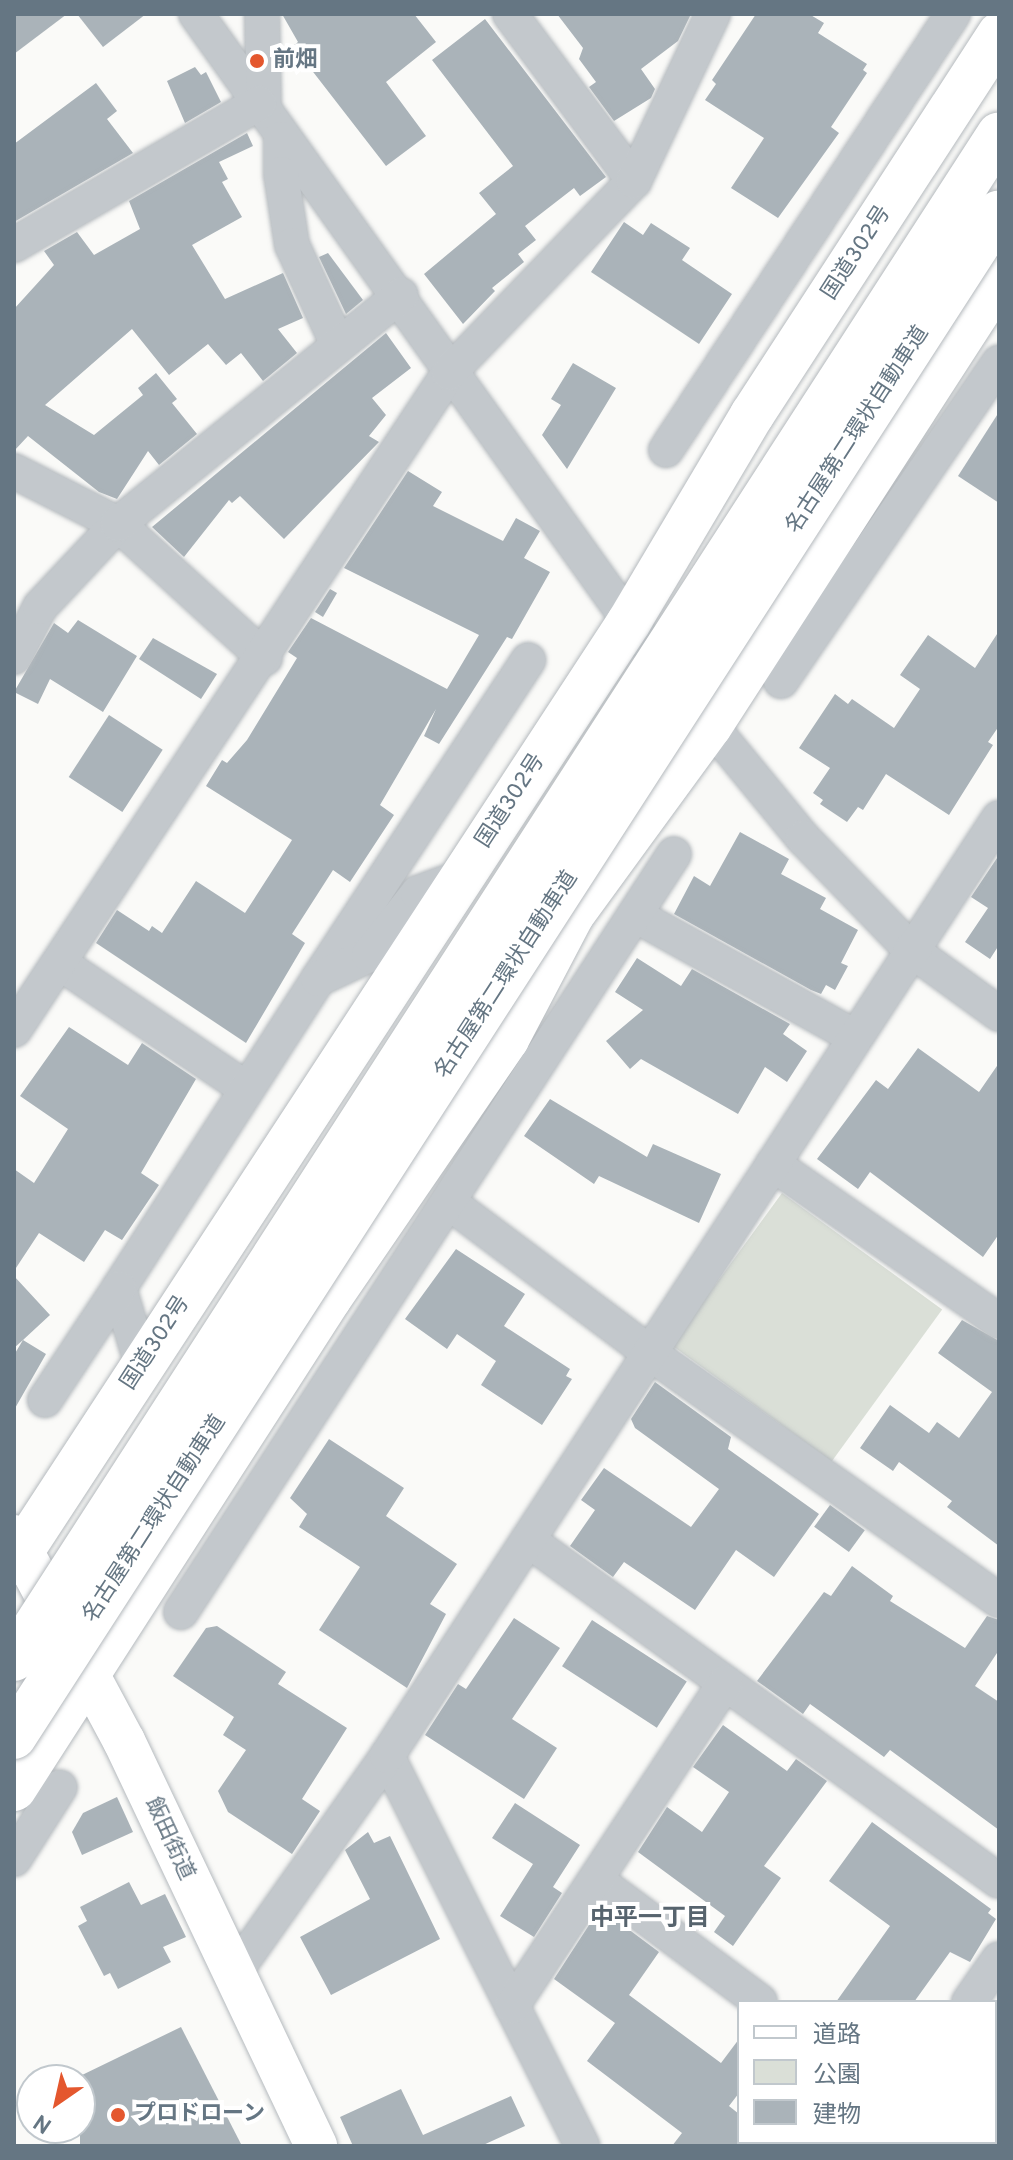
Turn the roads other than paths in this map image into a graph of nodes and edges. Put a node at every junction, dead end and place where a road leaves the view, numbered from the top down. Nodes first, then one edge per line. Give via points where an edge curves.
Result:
1 (196, 14) edge
2 (262, 14) edge
3 (510, 14) edge
4 (713, 14) edge
5 (953, 14) edge
6 (999, 34) edge
7 (268, 118) junction
8 (999, 134) edge
9 (634, 181) junction
10 (999, 212) edge
11 (14, 245) edge
12 (999, 279) edge
13 (401, 295) junction
14 (735, 343) junction
15 (338, 345) junction
16 (953, 351) junction
17 (994, 371) edge
18 (449, 373) junction
19 (752, 415) junction
20 (666, 450) dead end
21 (14, 471) edge
22 (118, 524) junction
23 (27, 602) edge
24 (629, 622) junction
25 (14, 657) edge
26 (265, 658) junction
27 (528, 660) dead end
28 (781, 681) dead end
29 (710, 726) junction
30 (999, 818) edge
31 (674, 854) dead end
32 (461, 877) junction
33 (572, 915) junction
34 (635, 915) junction
35 (911, 950) junction
36 (60, 963) junction
37 (318, 979) junction
38 (999, 1014) edge
39 (14, 1030) edge
40 (855, 1037) junction
41 (247, 1089) junction
42 (513, 1105) junction
43 (773, 1164) junction
44 (450, 1203) junction
45 (119, 1288) junction
46 (329, 1299) junction
47 (387, 1300) junction
48 (999, 1321) edge
49 (651, 1354) junction
50 (142, 1365) junction
51 (45, 1400) dead end
52 (528, 1540) junction
53 (17, 1550) edge
54 (999, 1600) edge
55 (181, 1612) dead end
56 (14, 1659) edge
57 (85, 1671) junction
58 (725, 1683) junction
59 (14, 1737) edge
60 (387, 1756) junction
61 (60, 1787) dead end
62 (14, 1789) edge
63 (16, 1851) edge
64 (596, 1880) junction
65 (999, 1881) edge
66 (999, 1959) edge
67 (232, 1976) junction
68 (757, 2000) edge
69 (970, 2000) edge
70 (512, 2006) junction
71 (316, 2146) edge
72 (582, 2146) edge

1 - 7 street
2 - 7 street
3 - 9 street
4 - 9 street
5 - 14 street
6 - 19 highway, 国道302号
7 - 11 street
7 - 13 street
7 - 15 street via 292,245
8 - 56 highway, 名古屋第二環状自動車道, bridge
9 - 18 street
10 - 59 highway, 名古屋第二環状自動車道, bridge
12 - 16 highway
13 - 15 street
13 - 18 street
14 - 19 street
14 - 20 street
15 - 22 street
16 - 17 street
16 - 29 highway
17 - 28 street
18 - 24 street
18 - 26 street
19 - 24 highway, 国道302号
21 - 22 street
22 - 23 street
22 - 26 street
23 - 25 street
24 - 29 street
24 - 32 highway, 国道302号
26 - 36 street
27 - 37 street
29 - 33 highway
29 - 35 street via 803,838
30 - 35 street
31 - 34 street
32 - 37 street via 418,893 369,955
32 - 50 highway, 国道302号
33 - 42 street via 560,976 511,1053
33 - 46 highway via 507,1039
34 - 40 street
34 - 42 street
35 - 38 street
35 - 40 street
36 - 39 street
36 - 41 street
37 - 41 street
40 - 43 street
41 - 45 street
42 - 44 street
43 - 48 street
43 - 49 street
44 - 47 street
44 - 49 street
45 - 50 street
45 - 51 street
46 - 47 street
46 - 57 highway
47 - 55 street
49 - 52 street
49 - 54 street
50 - 53 highway, 国道302号
52 - 58 street
52 - 60 street
53 - 57 main road, 飯田街道
57 - 62 highway
57 - 67 main road, 飯田街道 via 124,1741
58 - 64 street
58 - 65 street
60 - 67 street
60 - 70 street
61 - 63 street
64 - 68 street
64 - 70 street
66 - 69 street
67 - 71 main road, 飯田街道
70 - 72 street

